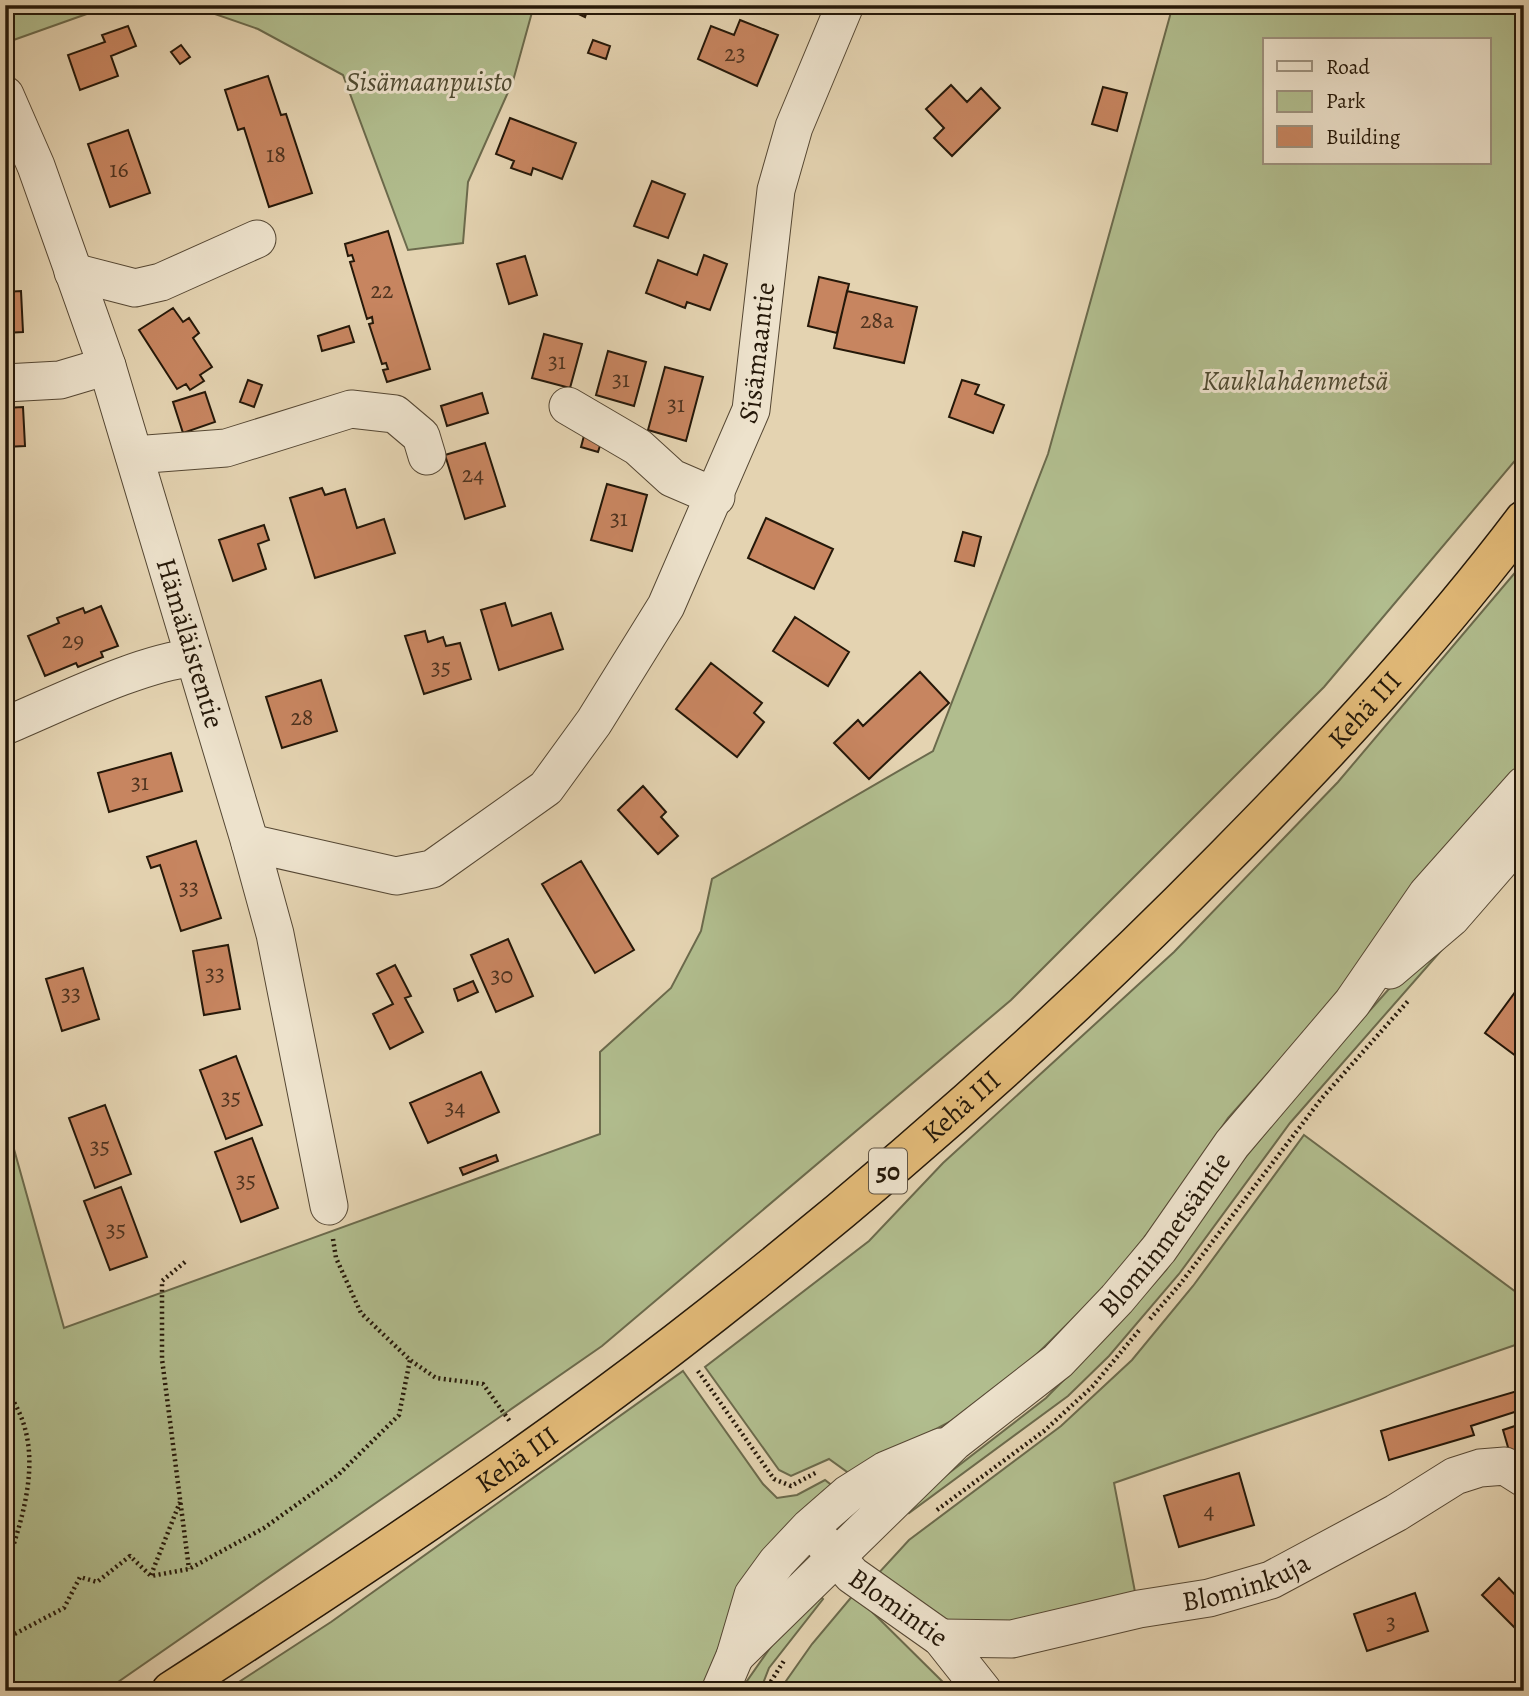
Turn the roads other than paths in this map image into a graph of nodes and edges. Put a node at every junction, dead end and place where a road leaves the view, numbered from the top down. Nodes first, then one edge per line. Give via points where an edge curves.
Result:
1 (845, 5) edge
2 (5, 95) edge
3 (257, 239) dead end
4 (73, 272) junction
5 (107, 366) junction
6 (5, 383) edge
7 (568, 406) dead end
8 (134, 455) junction
9 (427, 456) dead end
10 (716, 497) junction
11 (1524, 520) edge
12 (194, 658) junction
13 (5, 726) edge
14 (1524, 785) edge
15 (1524, 834) edge
16 (250, 843) junction
17 (1352, 1003) junction
18 (329, 1206) road end
19 (954, 1442) junction
20 (1524, 1478) edge
21 (809, 1528) junction
22 (835, 1556) junction
23 (941, 1638) junction
24 (735, 1657) junction
25 (171, 1691) edge
26 (720, 1691) edge
27 (983, 1691) edge

1 - 10 street, Sisämaantie via 794,127 776,190 751,410
2 - 4 street, Hämäläistentie
3 - 4 street via 135,288
4 - 5 street, Hämäläistentie
5 - 6 street via 60,380
5 - 8 street, Hämäläistentie
7 - 10 street via 638,447 672,478
8 - 9 street via 226,448 351,408 395,414 421,436
8 - 12 street, Hämäläistentie
10 - 16 street, Sisämaantie via 666,606 547,788 432,869 396,876
11 - 25 highway, Kehä III / 50 via 1396,674 1298,782 1118,966 933,1134 677,1342 531,1449
12 - 13 street via 105,685
12 - 16 street, Hämäläistentie
14 - 17 street, Blominmetsäntie via 1427,894
15 - 17 street, Blominmetsäntie via 1451,918
16 - 18 street, Hämäläistentie via 275,934
17 - 19 street, Blominmetsäntie via 1255,1115 1159,1249 1117,1299 1058,1361
19 - 21 street, Blominmetsäntie via 886,1470 848,1494
19 - 22 street, Blominmetsäntie
20 - 23 street, Blominkuja via 1505,1466 1455,1476 1271,1580 1209,1598 1012,1639
21 - 22 street, Blomintie
21 - 24 street, Blominmetsäntie via 753,1595
22 - 23 street, Blomintie via 852,1574
22 - 24 street, Blominmetsäntie
23 - 27 street, Blomintie
24 - 26 street, Blominmetsäntie

